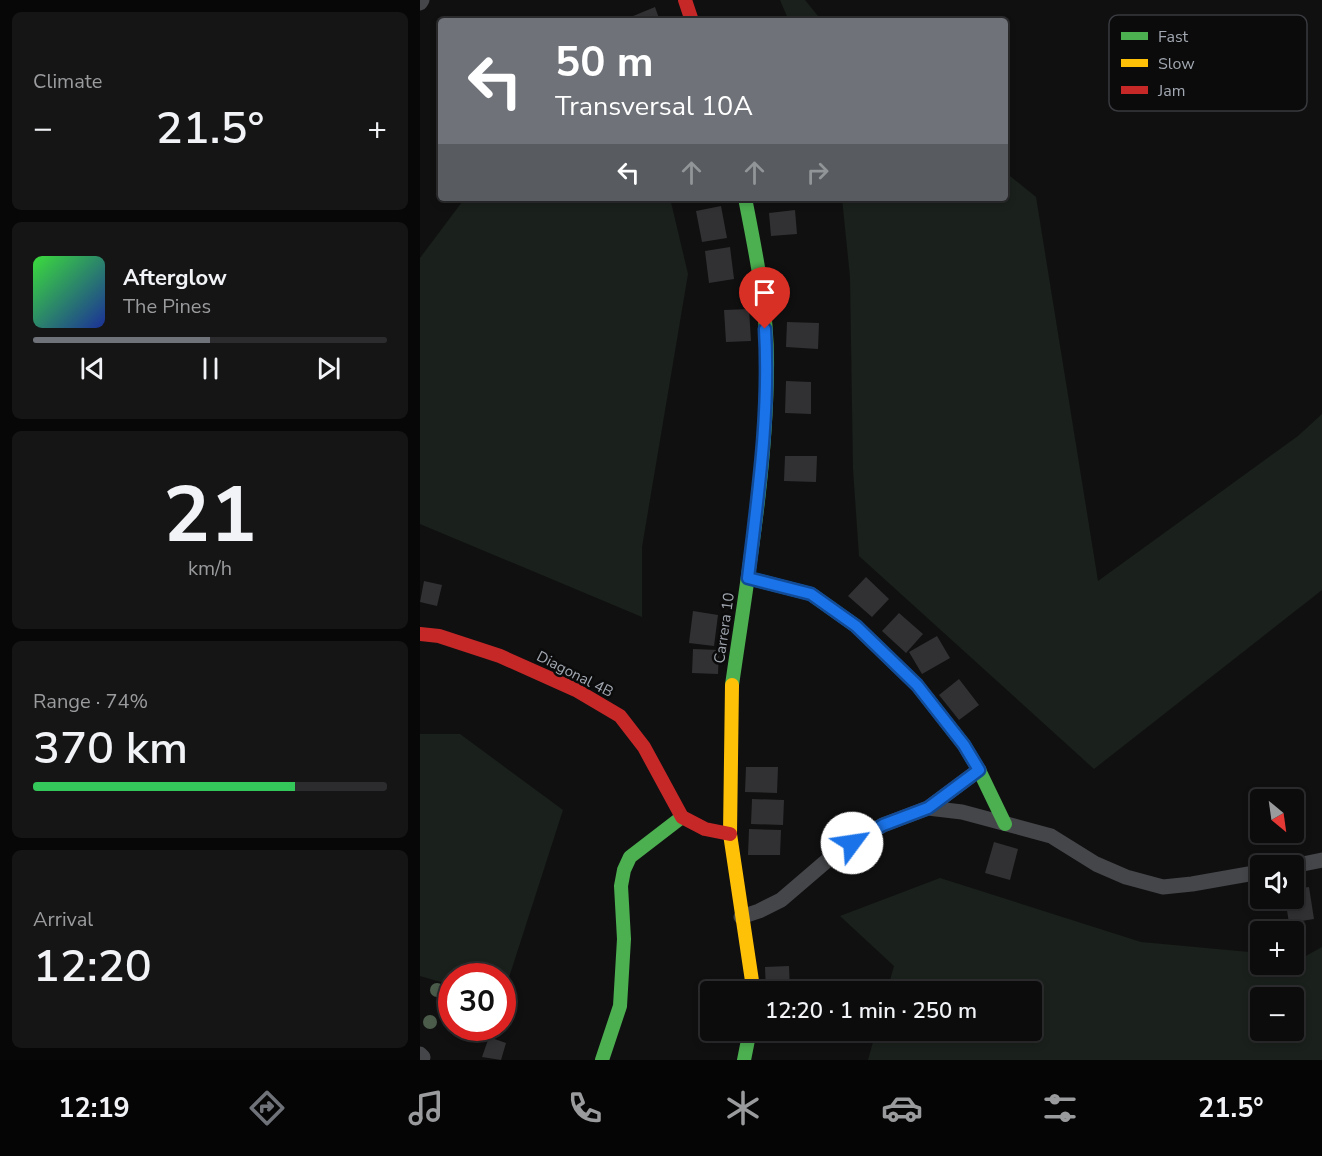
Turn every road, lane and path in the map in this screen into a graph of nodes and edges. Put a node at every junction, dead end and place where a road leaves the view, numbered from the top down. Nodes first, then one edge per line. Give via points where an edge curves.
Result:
1 (685, 0) edge
2 (691, 18) edge
3 (746, 201) edge
4 (748, 578) junction
5 (420, 634) edge
6 (979, 770) junction
7 (928, 808) junction
8 (682, 817) junction
9 (1005, 824) junction
10 (730, 834) junction
11 (1322, 860) edge
12 (1304, 864) edge
13 (1250, 874) edge
14 (741, 916) junction
15 (752, 981) edge
16 (748, 1041) edge
17 (602, 1060) edge
18 (744, 1060) edge

1 - 2 street
3 - 4 street, Carrera 10 via 762,290 767,368 760,484
4 - 6 street via 811,594 856,626 917,685
4 - 10 street, Carrera 10 via 731,694
5 - 8 street, Diagonal 4B via 440,636 500,656 576,690 620,716 644,747
6 - 7 street
6 - 9 street
7 - 9 street via 962,812
7 - 14 street via 883,825 837,852 781,900
8 - 10 street via 705,829
8 - 17 street via 630,857 621,886 624,939 620,1006
9 - 13 street via 1051,836 1096,864 1163,887
10 - 14 street, Carrera 10
11 - 12 street
14 - 15 street, Carrera 10
16 - 18 street

